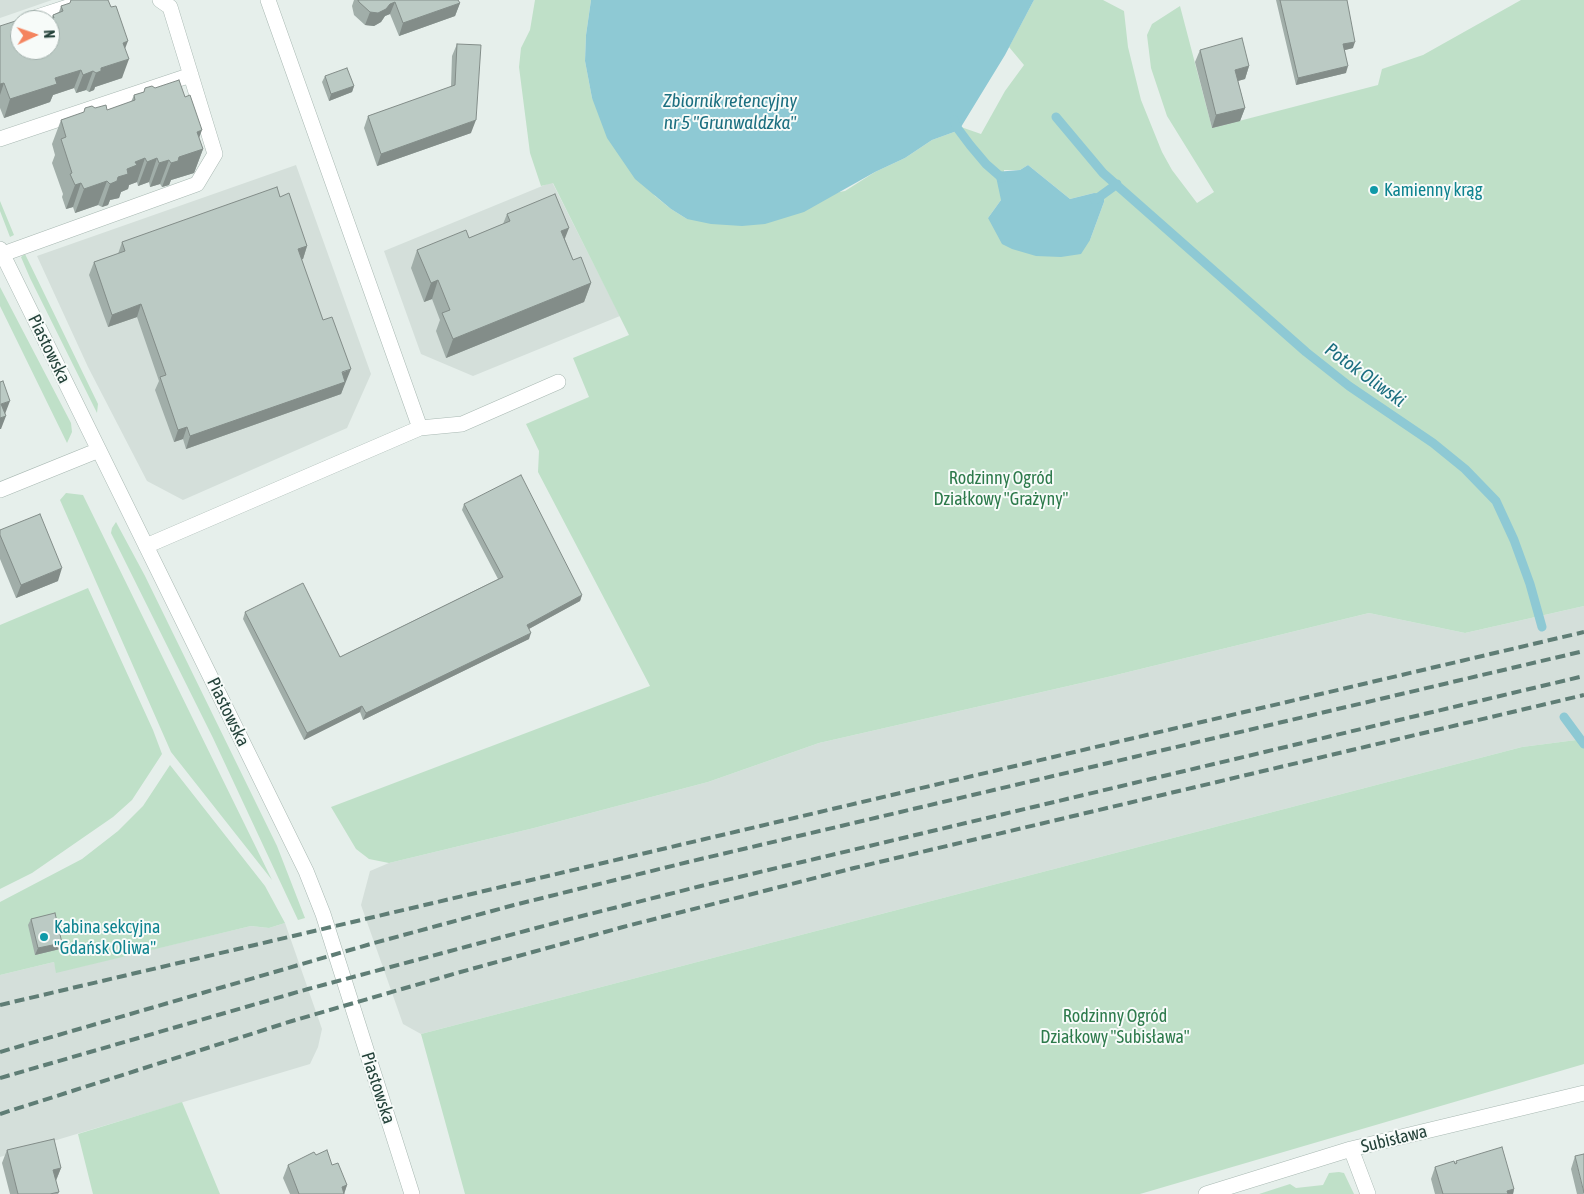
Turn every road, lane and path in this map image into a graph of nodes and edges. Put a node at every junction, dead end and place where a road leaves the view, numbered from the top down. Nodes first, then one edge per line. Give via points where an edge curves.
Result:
1 (89, 0) edge
2 (160, 0) edge
3 (268, 0) edge
4 (58, 10) edge
5 (191, 75) junction
6 (0, 139) edge
7 (1, 251) edge
8 (558, 382) dead end
9 (420, 428) junction
10 (99, 450) junction
11 (0, 490) edge
12 (146, 546) junction
13 (1584, 1093) edge
14 (1351, 1149) junction
15 (412, 1194) edge
16 (1206, 1194) edge
17 (1368, 1194) edge

1 - 4 street
2 - 5 street via 170,7
3 - 9 street
5 - 6 street
5 - 7 street via 215,154 197,184
7 - 10 street, Piastowska
8 - 9 street via 462,424
9 - 12 street
10 - 11 street
10 - 12 street, Piastowska
12 - 15 street, Piastowska via 306,871 323,914
13 - 14 street, Subisława
14 - 16 street, Subisława
14 - 17 street

